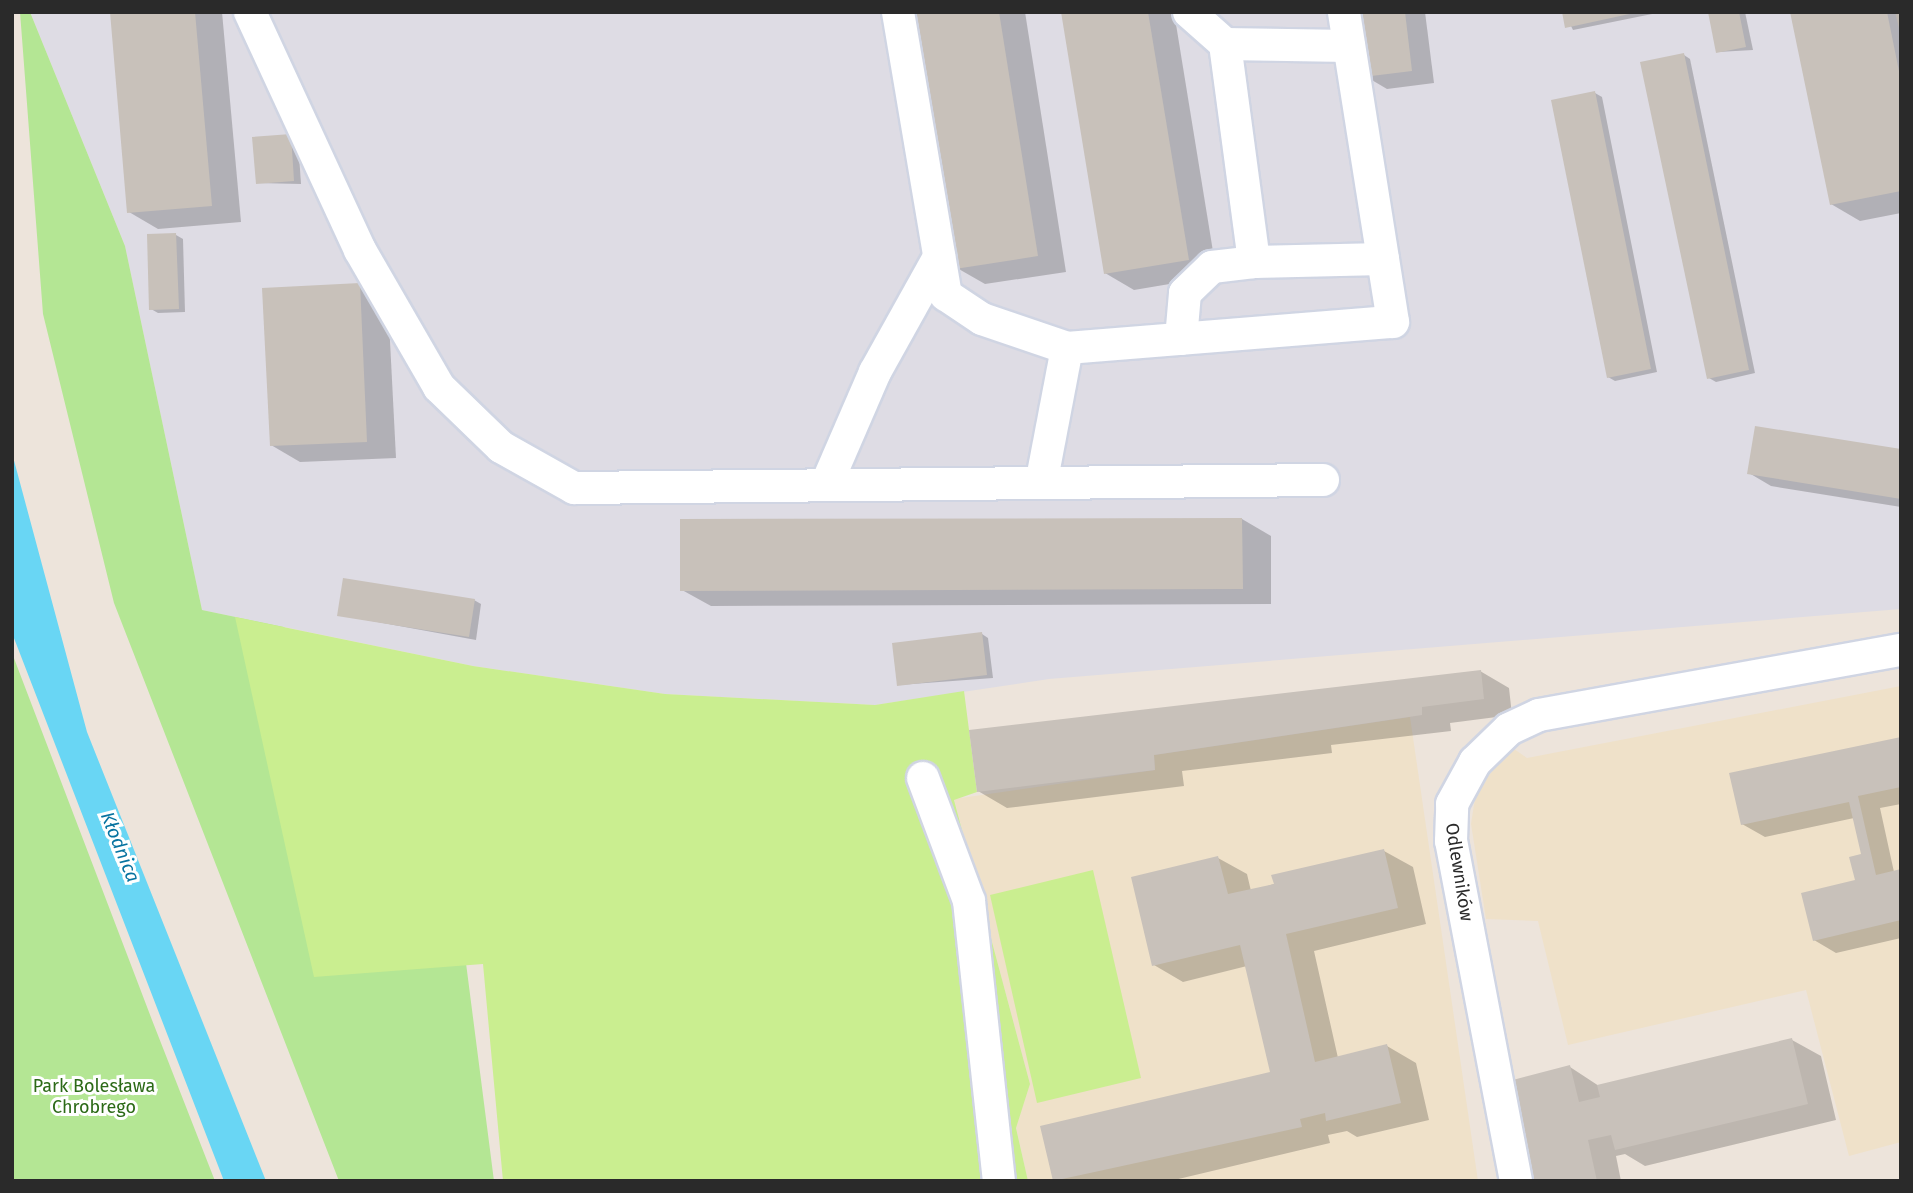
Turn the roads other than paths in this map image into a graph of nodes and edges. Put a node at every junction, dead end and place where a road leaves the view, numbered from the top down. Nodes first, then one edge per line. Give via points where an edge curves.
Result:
1 (250, 12) edge
2 (898, 12) edge
3 (1189, 12) edge
4 (1344, 12) edge
5 (1225, 44) junction
6 (1349, 46) junction
7 (939, 257) junction
8 (1383, 259) junction
9 (1254, 262) junction
10 (1181, 339) junction
11 (1068, 348) junction
12 (1042, 479) junction
13 (1323, 480) dead end
14 (827, 483) junction
15 (1901, 650) edge
16 (923, 778) dead end
17 (999, 1181) edge
18 (1516, 1181) edge

1 - 14 street via 360,250 439,387 501,447 574,488
2 - 7 street
3 - 5 street
4 - 6 street
5 - 6 street
5 - 9 street
6 - 8 street
7 - 11 street via 946,295 982,319
7 - 14 street via 875,373
8 - 9 street
8 - 10 street via 1393,322
9 - 10 street via 1213,267 1185,293
10 - 11 street
11 - 12 street
12 - 13 street
12 - 14 street
15 - 18 street, Odlewników via 1539,715 1509,729 1475,762 1452,804 1451,841
16 - 17 street via 969,901

